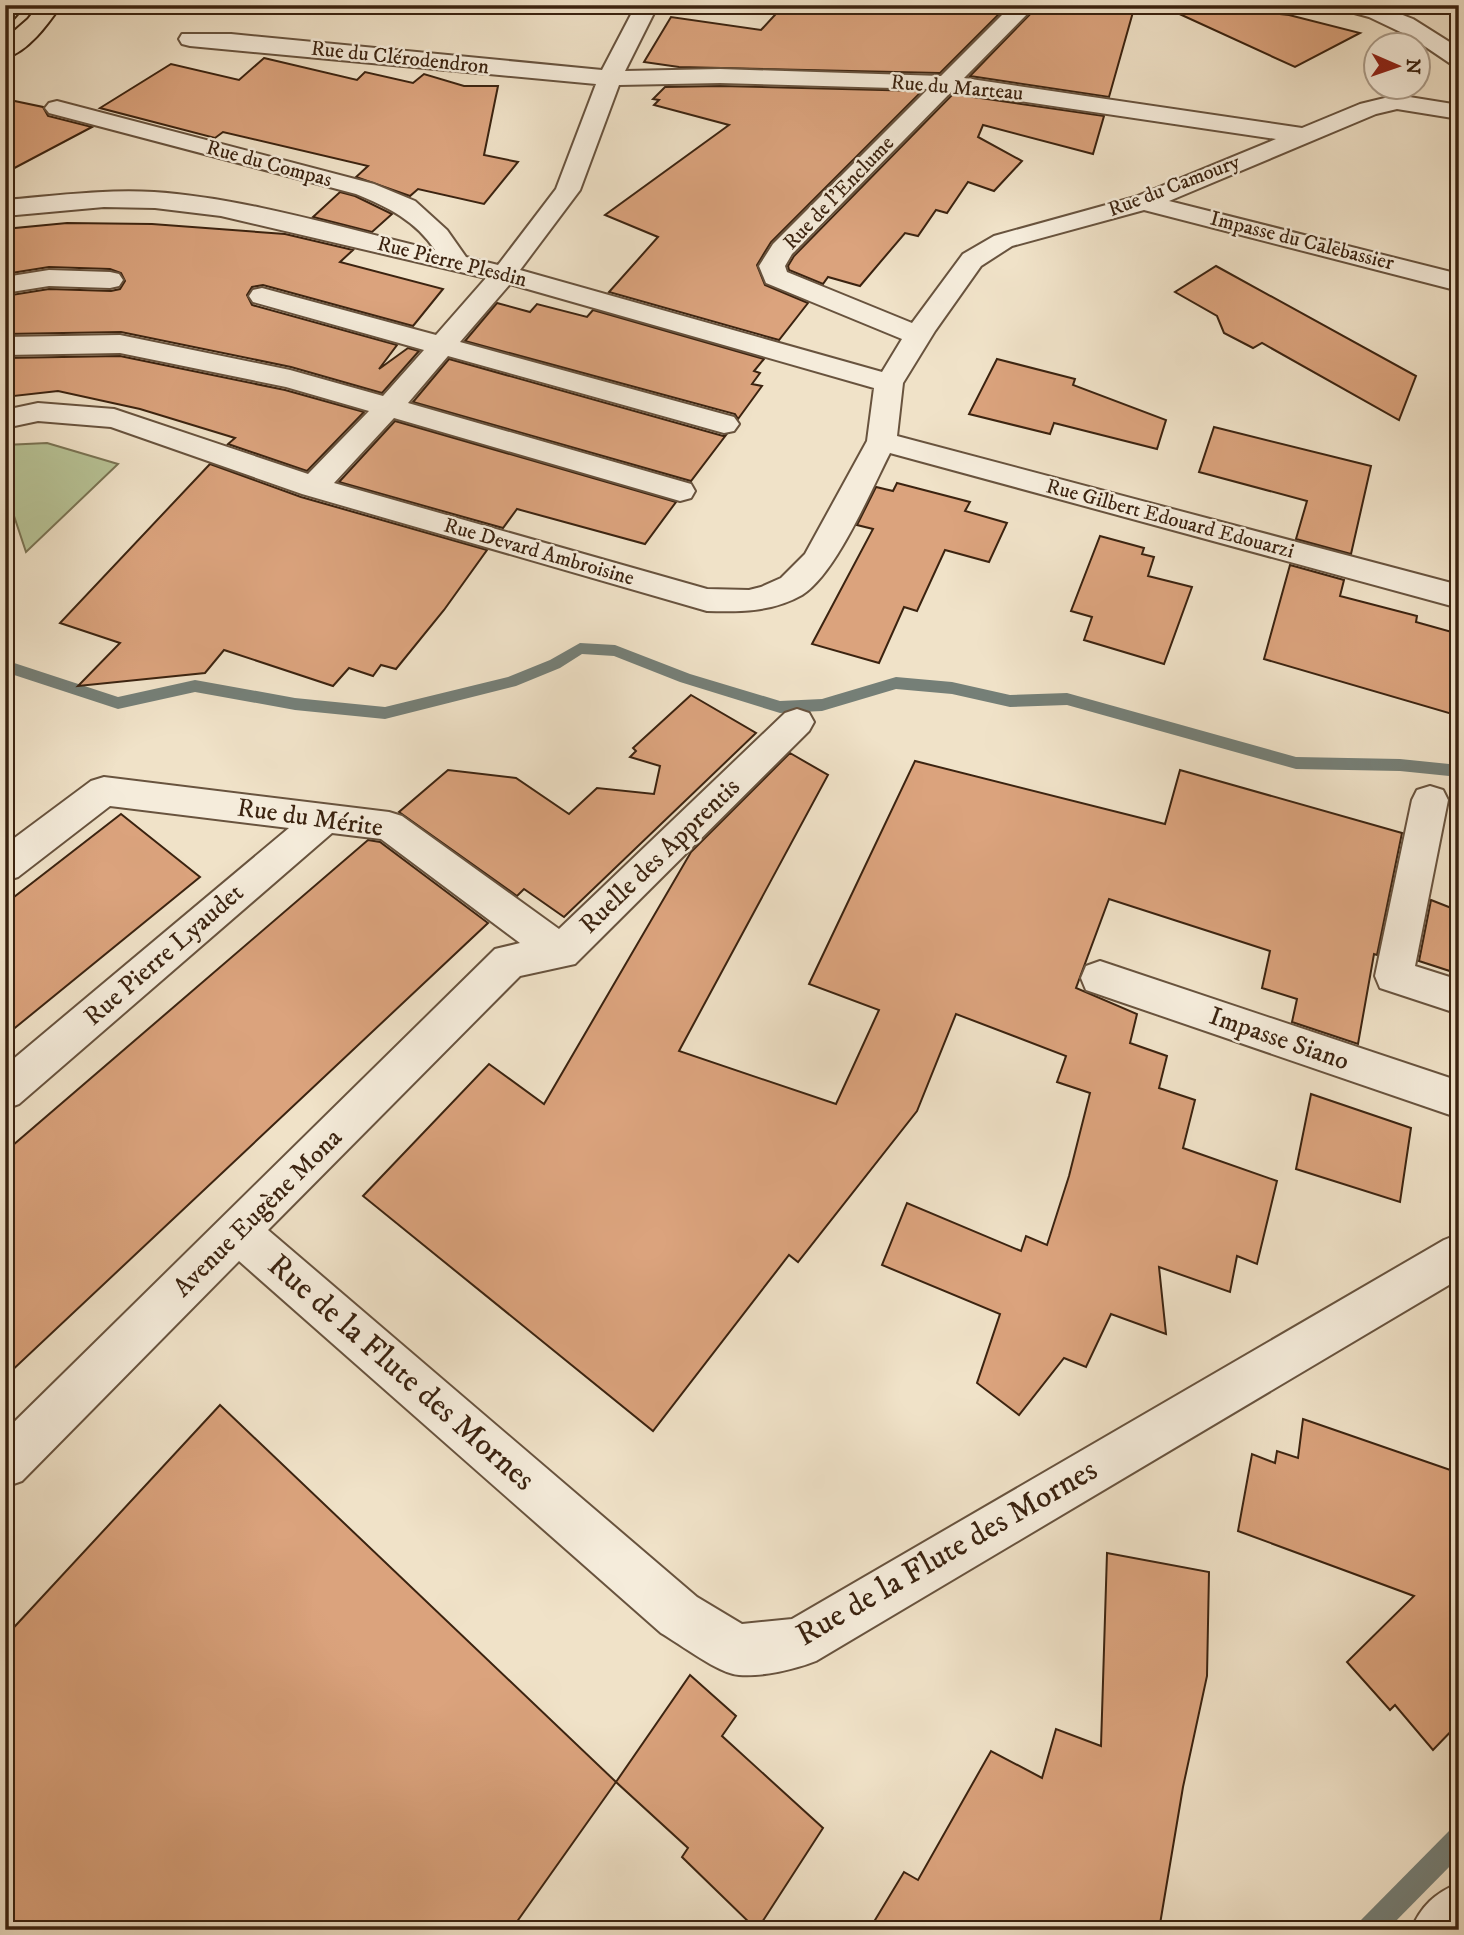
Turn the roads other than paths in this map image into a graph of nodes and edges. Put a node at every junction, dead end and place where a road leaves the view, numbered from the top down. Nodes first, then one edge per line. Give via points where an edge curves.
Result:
1 (14, 5) edge
2 (50, 5) edge
3 (647, 5) edge
4 (1026, 5) edge
5 (1278, 5) edge
6 (1328, 5) edge
7 (1345, 5) edge
8 (5, 14) edge
9 (190, 39) dead end
10 (5, 51) edge
11 (1459, 59) edge
12 (610, 78) junction
13 (948, 83) junction
14 (57, 108) dead end
15 (1459, 113) edge
16 (1301, 135) junction
17 (1144, 202) junction
18 (5, 208) edge
19 (457, 262) junction
20 (504, 274) junction
21 (110, 280) dead end
22 (1459, 283) edge
23 (5, 285) edge
24 (262, 296) dead end
25 (920, 332) junction
26 (5, 346) edge
27 (442, 346) junction
28 (889, 383) junction
29 (389, 407) junction
30 (5, 419) edge
31 (724, 424) dead end
32 (882, 442) junction
33 (313, 487) junction
34 (680, 491) dead end
35 (1459, 597) edge
36 (797, 722) dead end
37 (1430, 800) dead end
38 (324, 819) junction
39 (5, 866) edge
40 (561, 952) junction
41 (509, 961) joint
42 (1100, 978) dead end
43 (1459, 997) edge
44 (5, 1091) edge
45 (1459, 1100) edge
46 (239, 1233) junction
47 (1459, 1255) edge
48 (5, 1464) edge
49 (1459, 1910) edge
50 (1439, 1930) edge

1 - 8 highway
2 - 10 highway
3 - 12 street
4 - 13 street, Rue de l'Enclume
5 - 6 street
7 - 11 street via 1391,15
9 - 12 street, Rue du Clérodendron
12 - 13 street, Rue du Marteau via 720,76
12 - 20 street via 568,190
13 - 16 street, Rue du Marteau
13 - 25 street, Rue de l'Enclume via 791,240 772,266 775,277
14 - 19 street, Rue du Compas via 365,189 406,206 438,234
15 - 16 street, Rue du Camoury via 1397,102 1368,108
16 - 17 street, Rue du Camoury
17 - 22 street, Impasse du Calebassier
17 - 25 street, Rue du Camoury via 1003,241 972,260
18 - 19 street, Rue Pierre Plesdin via 104,199 208,206
19 - 20 street, Rue Pierre Plesdin
20 - 27 street
20 - 28 street, Rue Pierre Plesdin
21 - 23 street via 49,278
24 - 27 street
25 - 28 street, Rue Devard Ambroisine
26 - 29 street via 120,344 290,379
27 - 29 street
27 - 31 street
28 - 32 street, Rue Devard Ambroisine
29 - 33 street
29 - 34 street
30 - 33 street, Rue Devard Ambroisine via 38,412 114,418
32 - 33 street, Rue Devard Ambroisine via 817,561 792,586 749,601 707,600
32 - 35 street, Rue Gilbert Edouard Edouarzi
36 - 40 street, Ruelle des Apprentis
37 - 43 street via 1394,976
38 - 39 street, Rue du Mérite via 104,791
38 - 40 street, Rue du Mérite via 389,826
38 - 44 street, Rue Pierre Lyaudet
40 - 41 street, Ruelle des Apprentis
41 - 46 street, Avenue Eugène Mona
42 - 45 street, Impasse Siano
46 - 47 street, Rue de la Flute des Mornes via 680,1615 738,1650 798,1643
46 - 48 street, Avenue Eugène Mona
49 - 50 street

